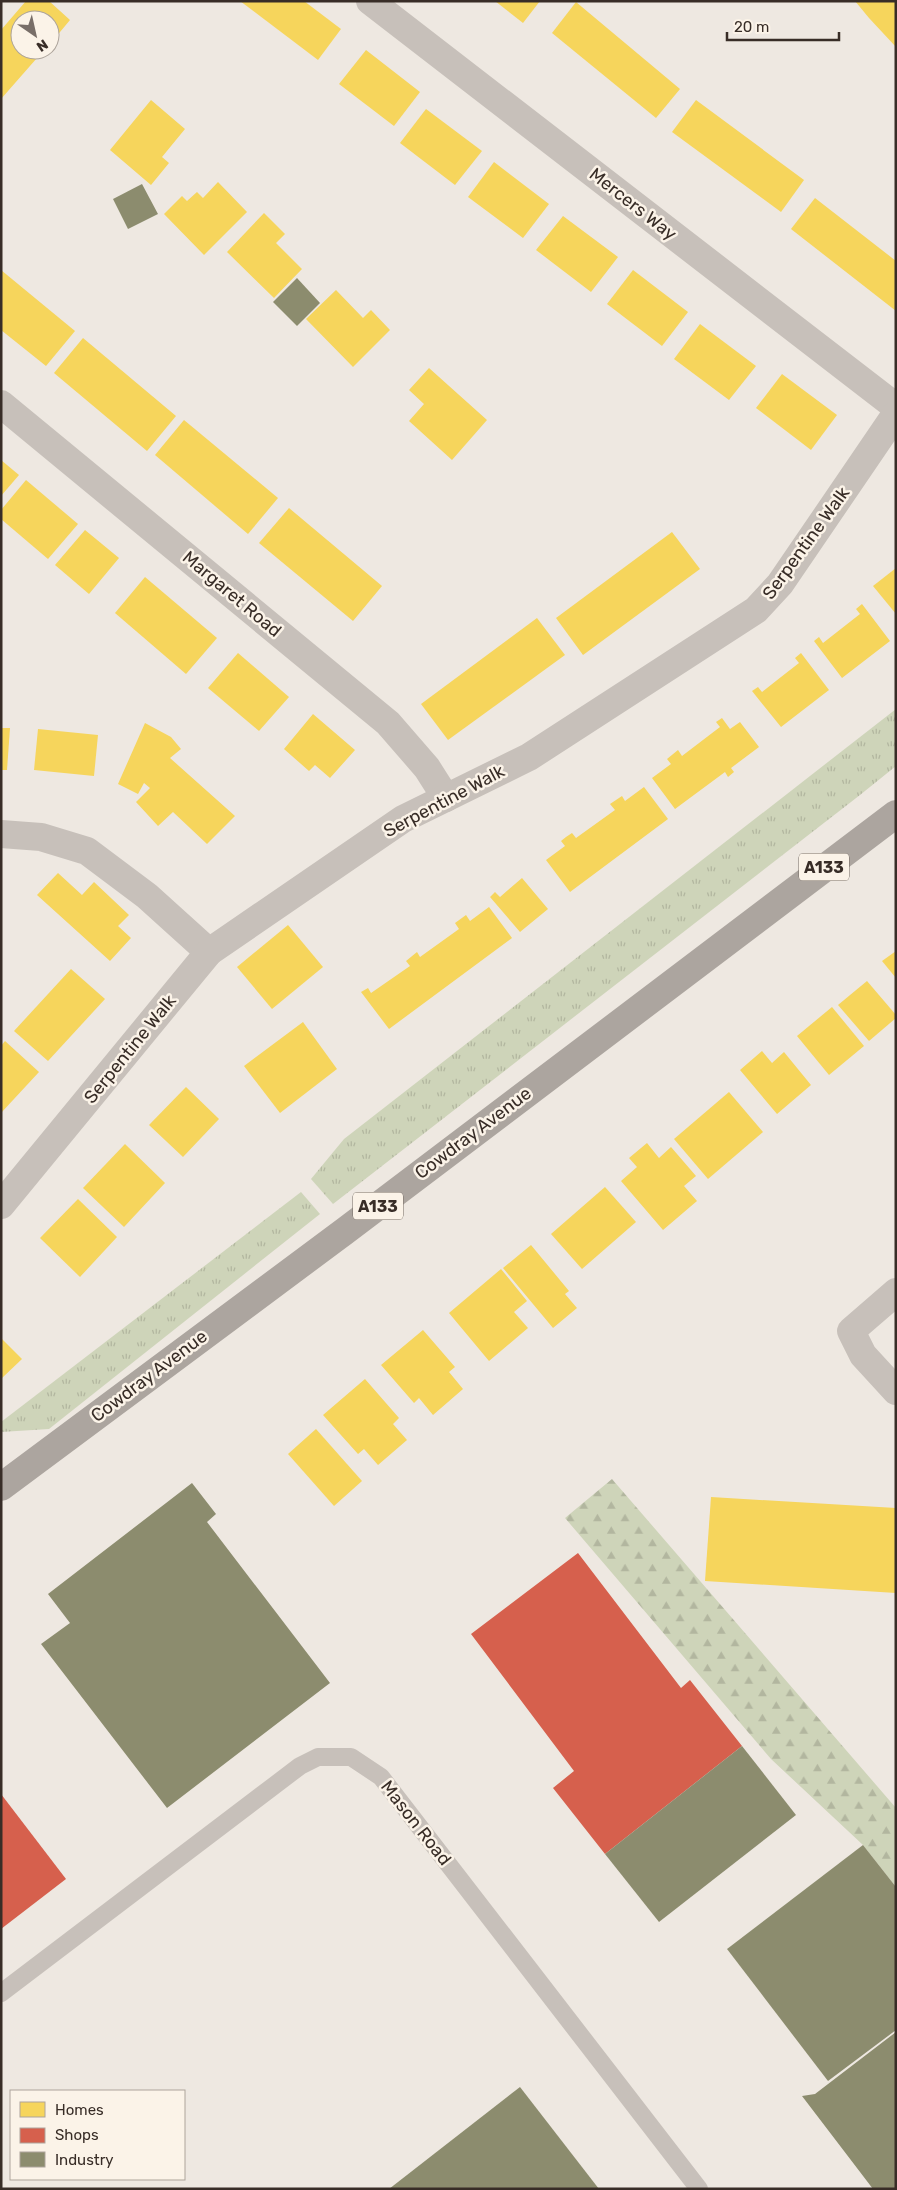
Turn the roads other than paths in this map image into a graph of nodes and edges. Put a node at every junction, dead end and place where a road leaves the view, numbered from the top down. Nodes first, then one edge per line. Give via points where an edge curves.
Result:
1 (370, 1) edge
2 (1, 404) edge
3 (896, 407) edge
4 (896, 414) edge
5 (446, 798) junction
6 (896, 814) edge
7 (1, 834) edge
8 (209, 952) junction
9 (1, 1205) edge
10 (896, 1292) edge
11 (896, 1391) edge
12 (1, 1487) edge
13 (1, 1993) edge
14 (699, 2189) edge

1 - 3 street, Mercers Way
2 - 5 street, Margaret Road via 388,723 427,768
4 - 5 street, Serpentine Walk via 780,584 756,610 529,757
5 - 8 street, Serpentine Walk via 403,819
6 - 12 main road, Cowdray Avenue / A133
7 - 8 street via 41,838 86,851 147,896
8 - 9 street, Serpentine Walk
10 - 11 street via 851,1331 863,1355
13 - 14 lane, Mason Road via 300,1766 318,1758 351,1757 381,1777

